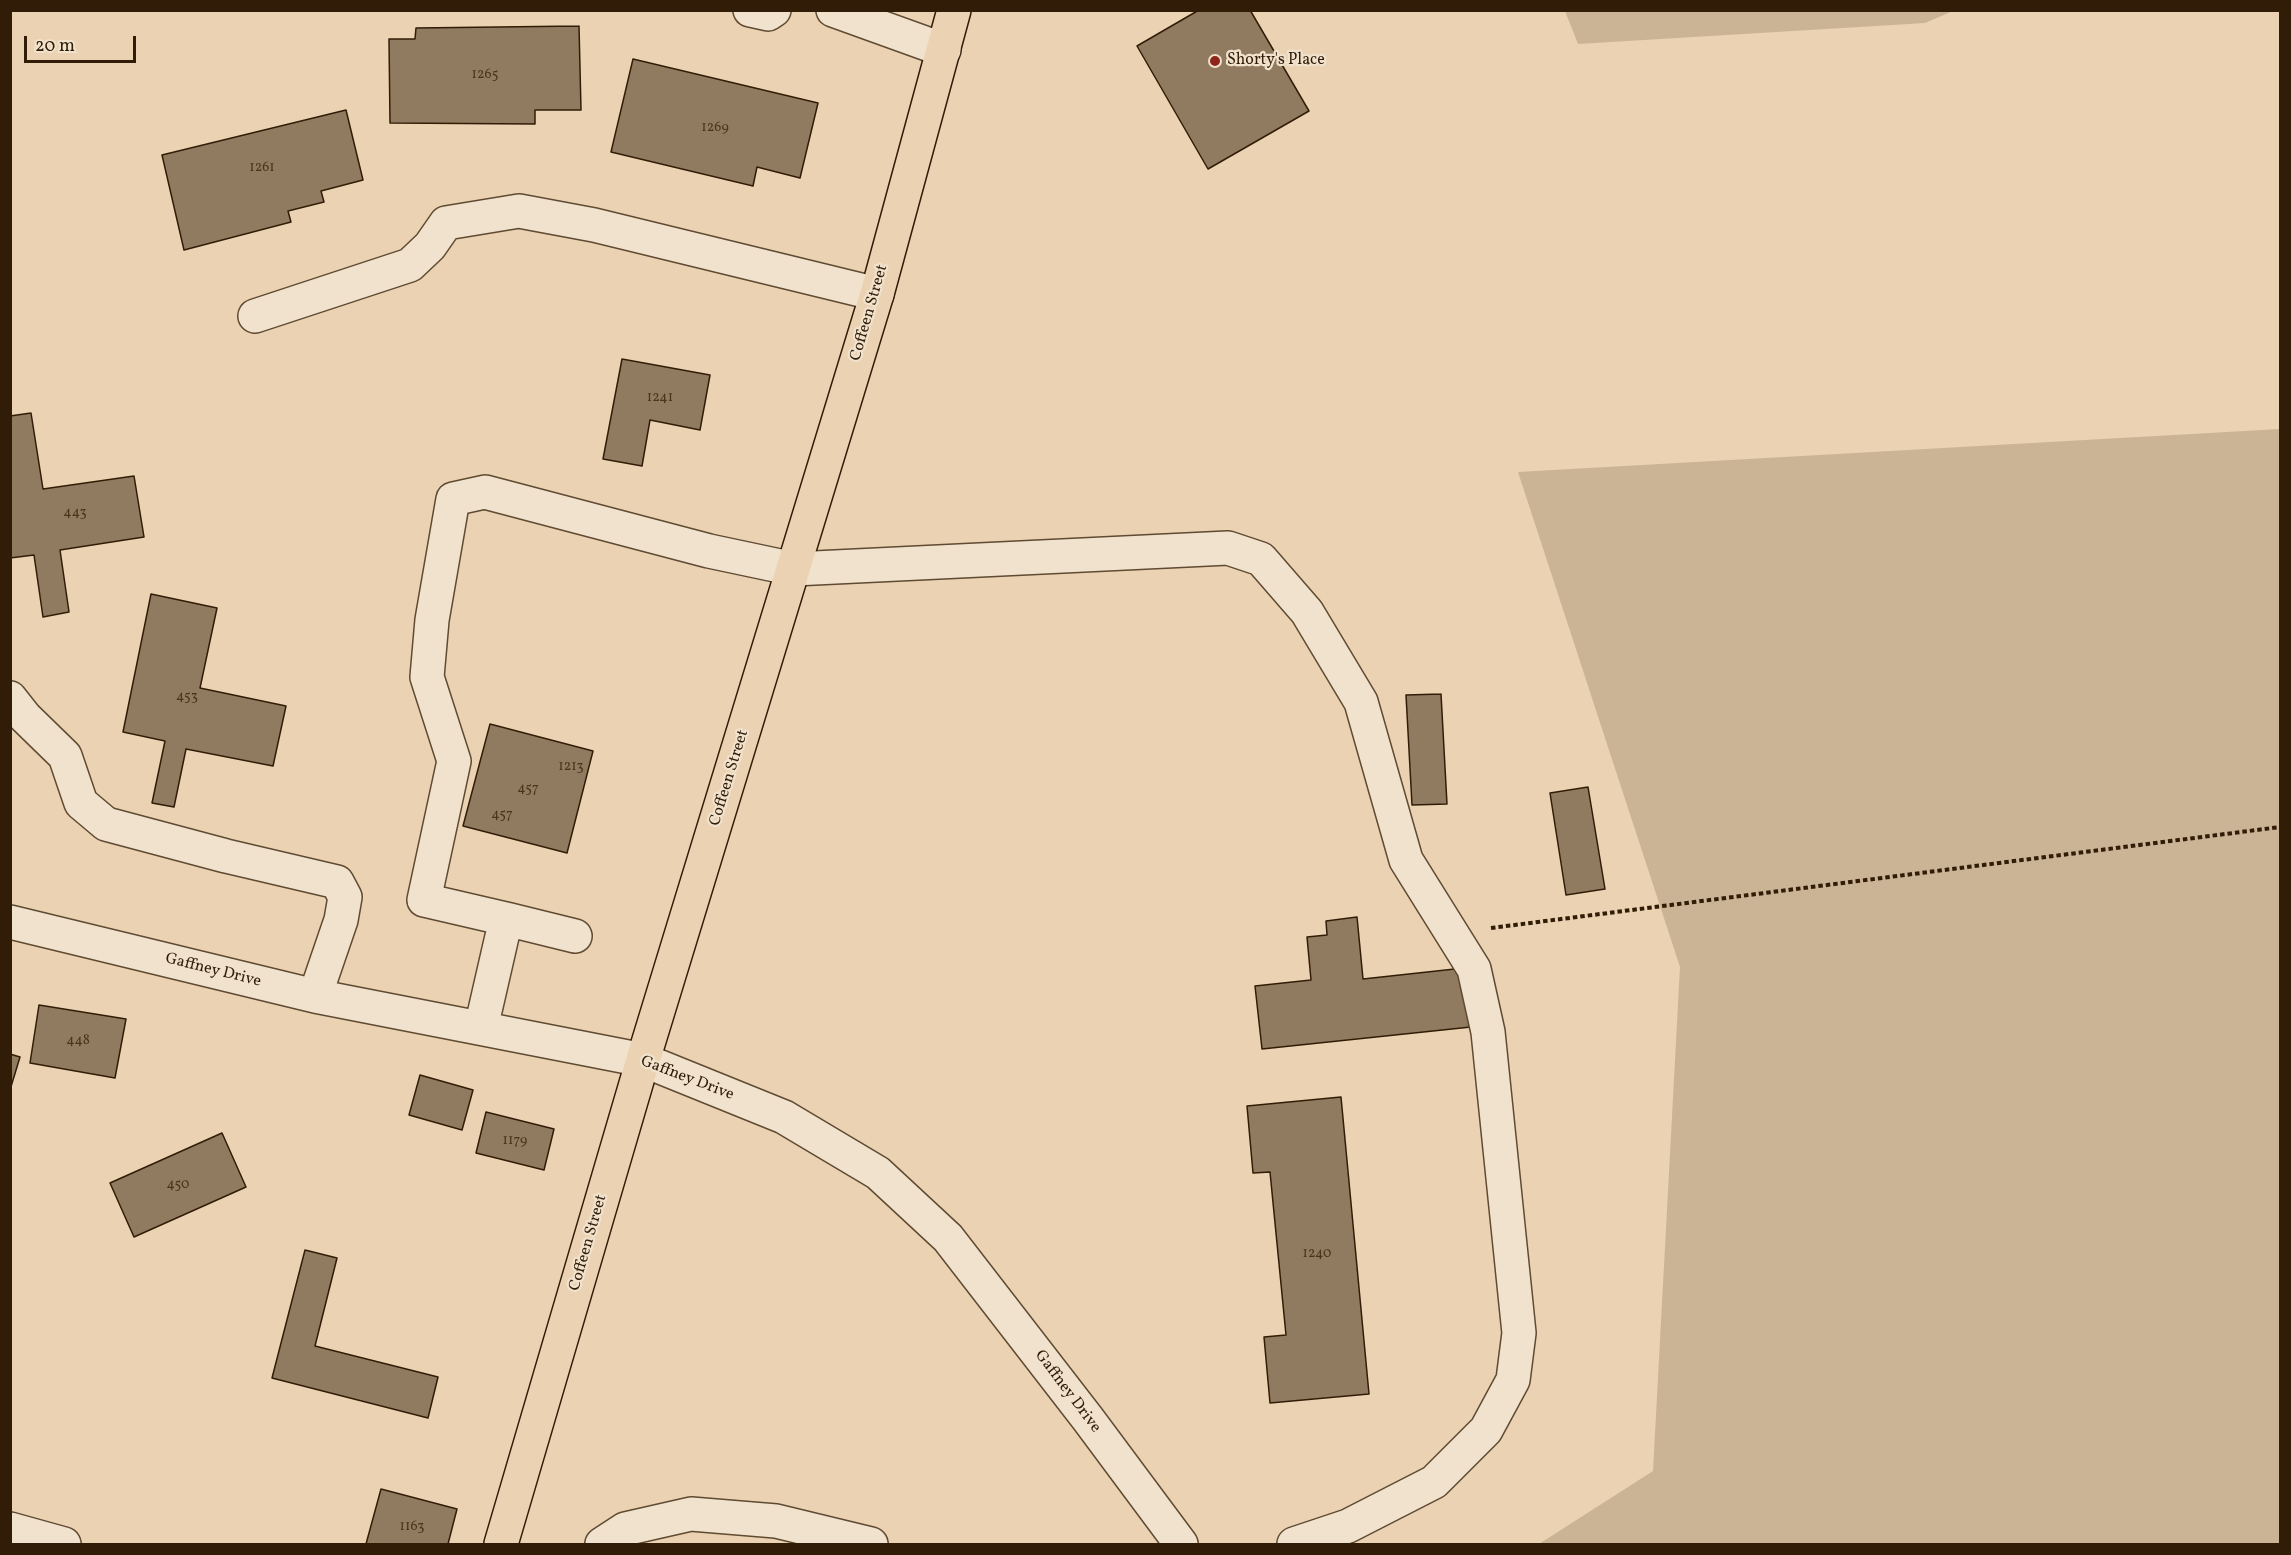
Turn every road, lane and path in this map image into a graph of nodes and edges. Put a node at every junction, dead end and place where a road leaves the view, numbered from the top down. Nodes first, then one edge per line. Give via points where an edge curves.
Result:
1 (750, 10) edge
2 (774, 10) edge
3 (954, 10) edge
4 (850, 13) edge
5 (944, 50) junction
6 (877, 294) junction
7 (255, 316) dead end
8 (794, 569) junction
9 (10, 698) edge
10 (2280, 827) edge
11 (506, 919) junction
12 (10, 922) edge
13 (1452, 933) junction
14 (575, 936) dead end
15 (315, 996) junction
16 (481, 1028) junction
17 (643, 1060) junction
18 (10, 1529) edge
19 (64, 1545) edge
20 (501, 1545) edge
21 (602, 1545) edge
22 (871, 1545) edge
23 (1181, 1545) edge
24 (1294, 1545) edge

1 - 2 street via 768,14
3 - 5 main road, Coffeen Street
4 - 5 street
5 - 6 main road, Coffeen Street
6 - 7 street via 594,225 519,211 446,223 410,265
6 - 8 main road, Coffeen Street
8 - 11 street via 709,551 485,492 453,499 432,620 427,677 454,761 424,900
8 - 13 street via 1228,548 1261,559 1307,612 1361,702 1406,860
8 - 17 main road, Coffeen Street
9 - 15 street via 65,756 81,803 106,824 337,882 345,897 341,920
10 - 13 path
11 - 14 street
11 - 16 street
12 - 15 street, Gaffney Drive
13 - 24 street via 1474,969 1488,1032 1519,1333 1513,1380 1486,1430 1434,1482 1348,1526
15 - 16 street, Gaffney Drive
16 - 17 street, Gaffney Drive
17 - 20 main road, Coffeen Street
17 - 23 street, Gaffney Drive via 784,1117 878,1173 948,1238
18 - 19 street
21 - 22 street via 625,1528 691,1514 776,1521

